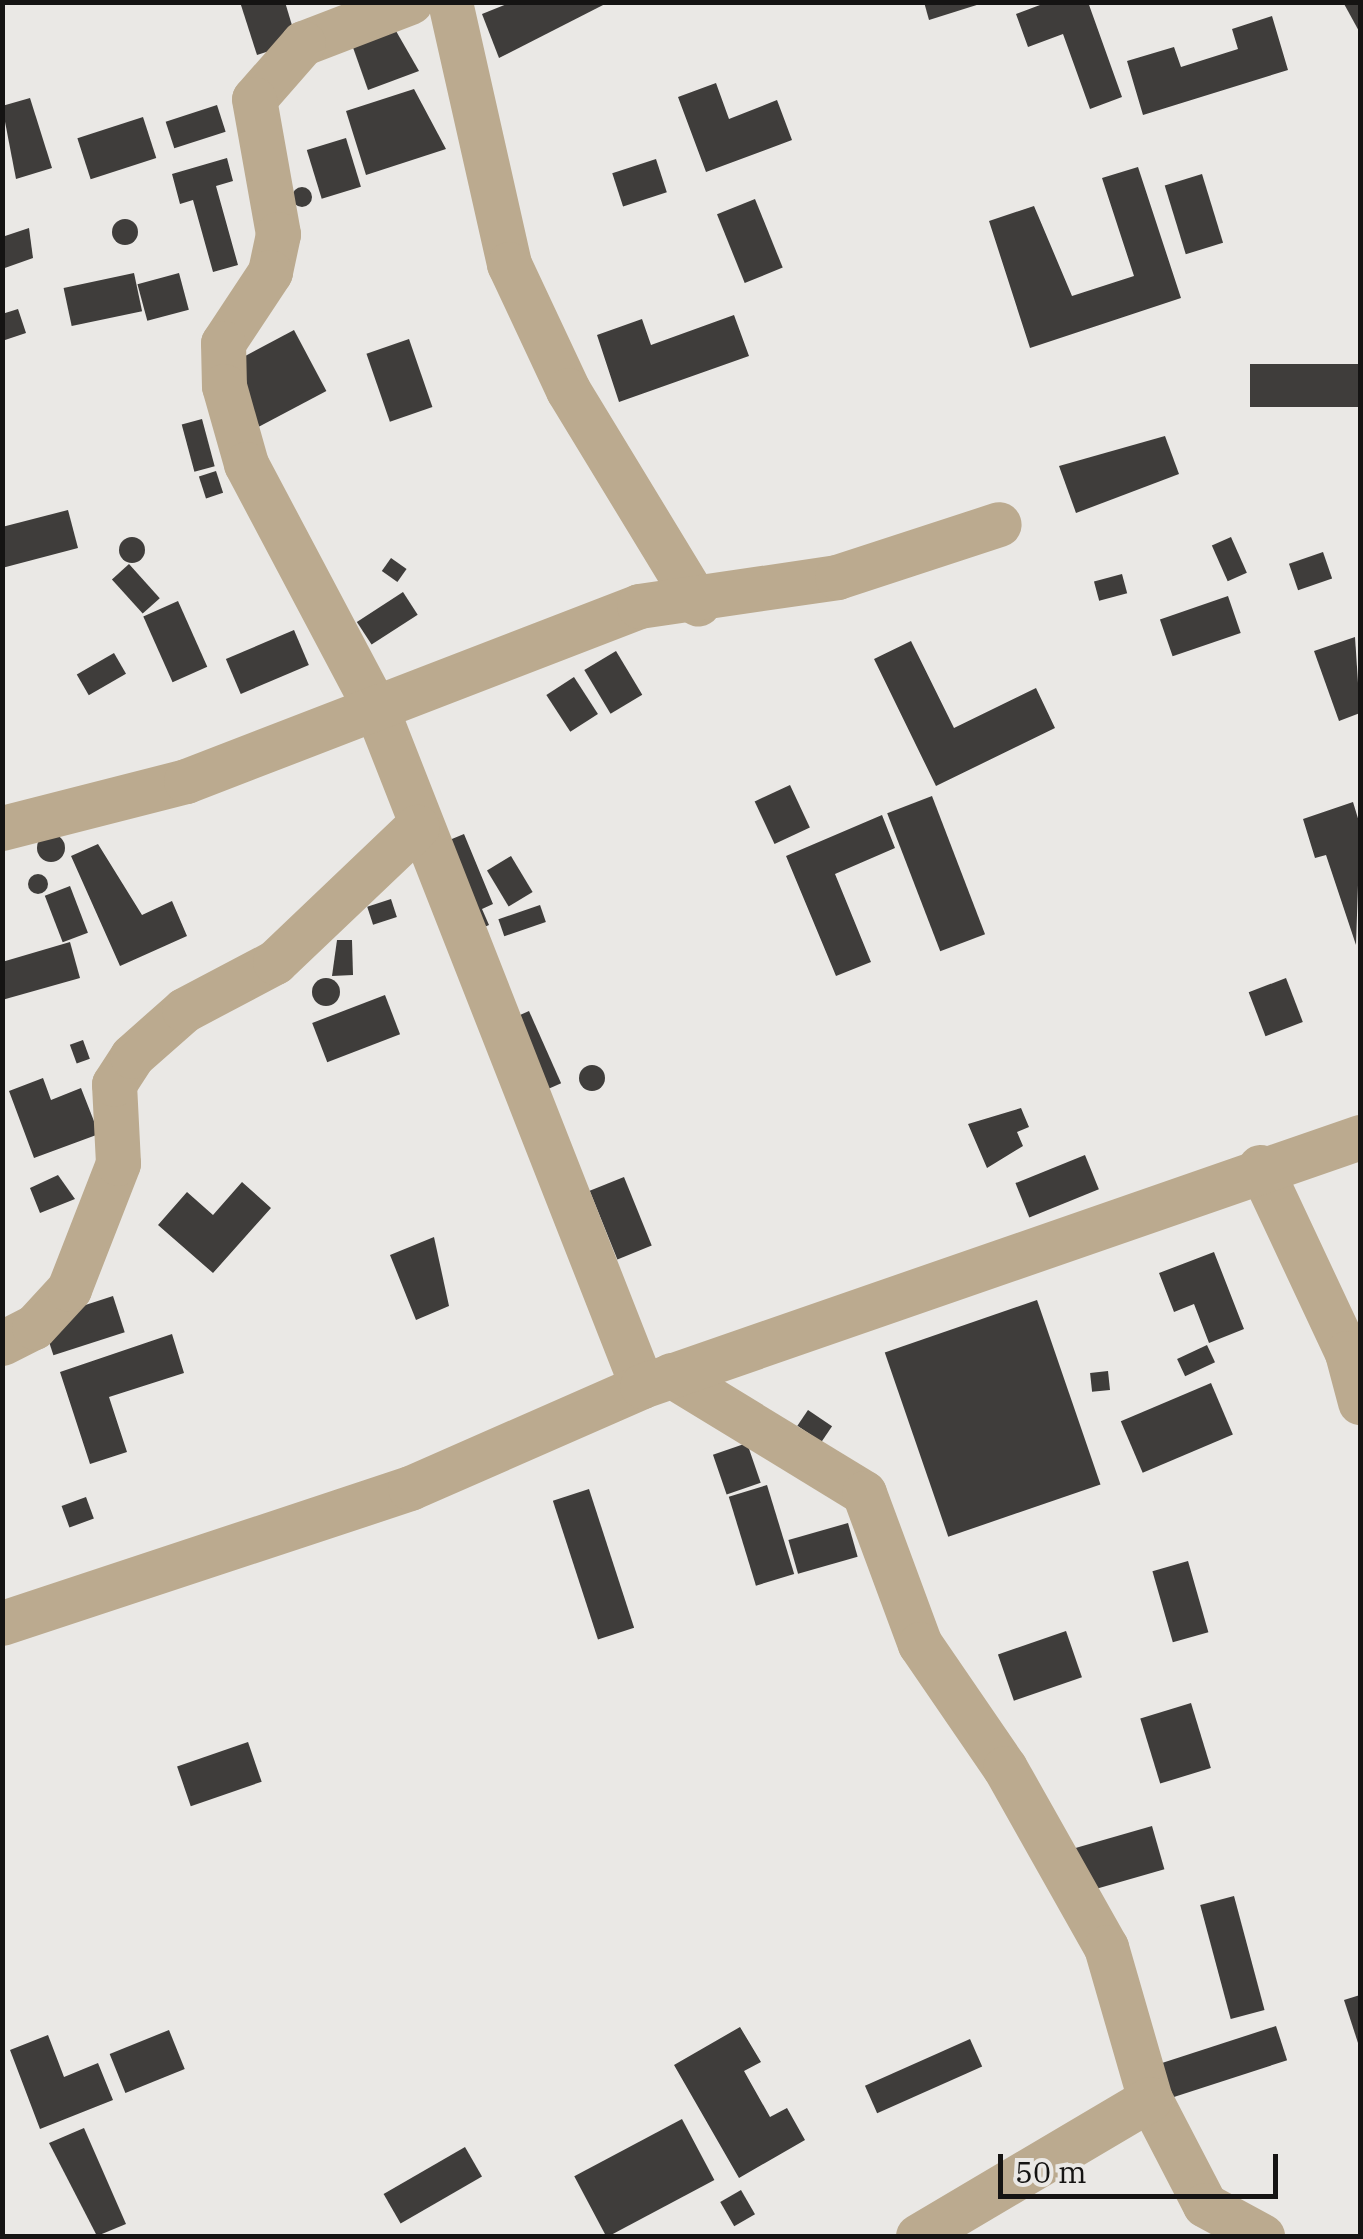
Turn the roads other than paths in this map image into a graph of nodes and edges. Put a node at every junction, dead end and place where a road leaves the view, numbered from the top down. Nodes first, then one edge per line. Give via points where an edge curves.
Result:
1 (410, 2) edge
2 (450, 2) edge
3 (1000, 524) dead end
4 (698, 604) junction
5 (378, 712) junction
6 (416, 827) junction
7 (2, 828) edge
8 (1360, 1138) edge
9 (1260, 1168) junction
10 (1303, 1260) junction
11 (1360, 1300) edge
12 (2, 1343) edge
13 (656, 1381) junction
14 (1360, 1402) edge
15 (2, 1623) edge
16 (1150, 2100) junction
17 (918, 2236) edge
18 (1262, 2236) edge

1 - 5 street via 303,43 254,99 278,234 270,272 223,343 246,464
2 - 4 street via 509,264 568,390
3 - 4 street via 837,577
4 - 5 street via 639,606 551,633
5 - 6 street
5 - 7 street via 186,781
6 - 12 street via 274,962 184,1010 132,1056 114,1084 118,1162 68,1289 34,1327
6 - 13 street
8 - 9 street
9 - 10 street
9 - 13 street
10 - 11 street
10 - 14 street
13 - 15 street via 410,1488
13 - 16 street via 864,1493 920,1644 1005,1768 1106,1947
16 - 17 street
16 - 18 street via 1205,2205

